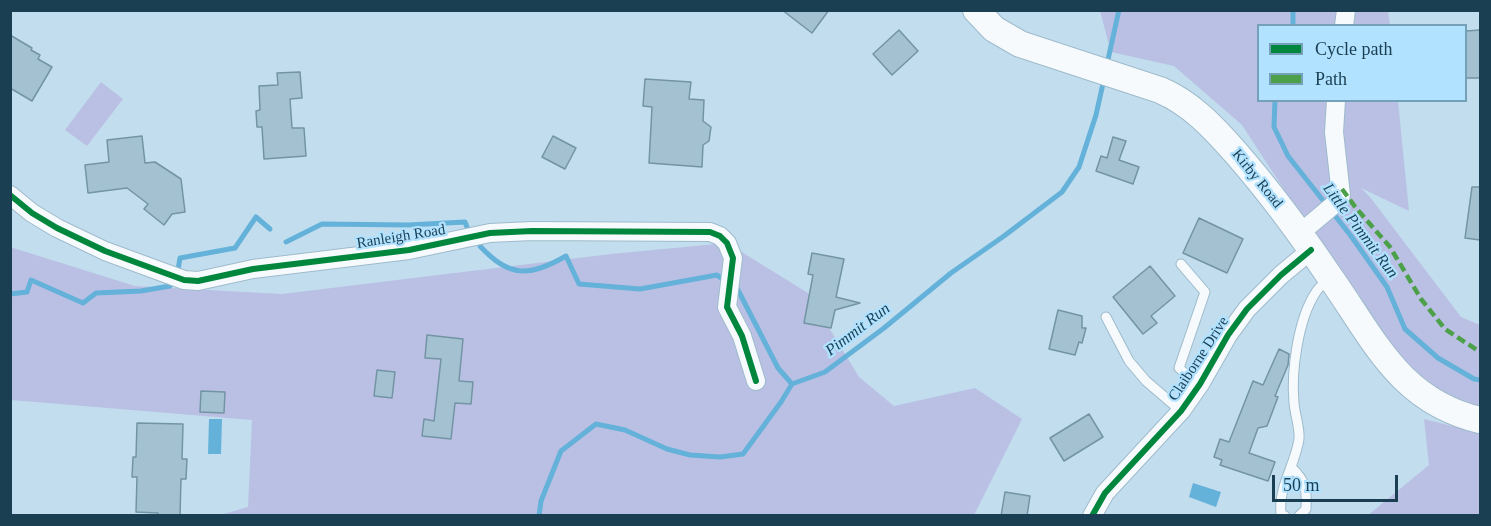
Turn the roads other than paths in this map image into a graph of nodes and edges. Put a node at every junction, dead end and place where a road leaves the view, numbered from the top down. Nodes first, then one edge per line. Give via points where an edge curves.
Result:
1 (976, 10) edge
2 (1336, 102) edge
3 (10, 195) edge
4 (1306, 236) junction
5 (1181, 264) dead end
6 (1330, 277) junction
7 (1106, 317) dead end
8 (756, 381) dead end
9 (1199, 386) junction
10 (1181, 411) junction
11 (1480, 420) edge
12 (1291, 466) junction
13 (1092, 516) edge
14 (1285, 516) edge
15 (1299, 516) edge

1 - 4 main road, Kirby Road via 994,29 1020,44 1172,95 1198,114 1244,162
2 - 4 street, Claiborne Drive via 1334,132 1341,195
3 - 8 street, Ranleigh Road via 66,233 172,276 198,281 253,269 409,250 509,231 710,232 727,243 733,258 727,306 746,346
4 - 6 main road, Kirby Road
4 - 9 street, Claiborne Drive via 1281,274 1228,335
5 - 9 lane via 1205,292 1179,368
6 - 11 main road, Kirby Road via 1390,364 1408,383 1443,408
6 - 12 lane via 1316,292 1306,315 1294,363 1293,402 1299,438
7 - 10 lane via 1130,361 1146,381
9 - 10 street, Claiborne Drive
10 - 13 street, Claiborne Drive via 1105,493
12 - 14 lane via 1280,503 1281,514
12 - 15 lane via 1302,477 1307,492 1306,509

